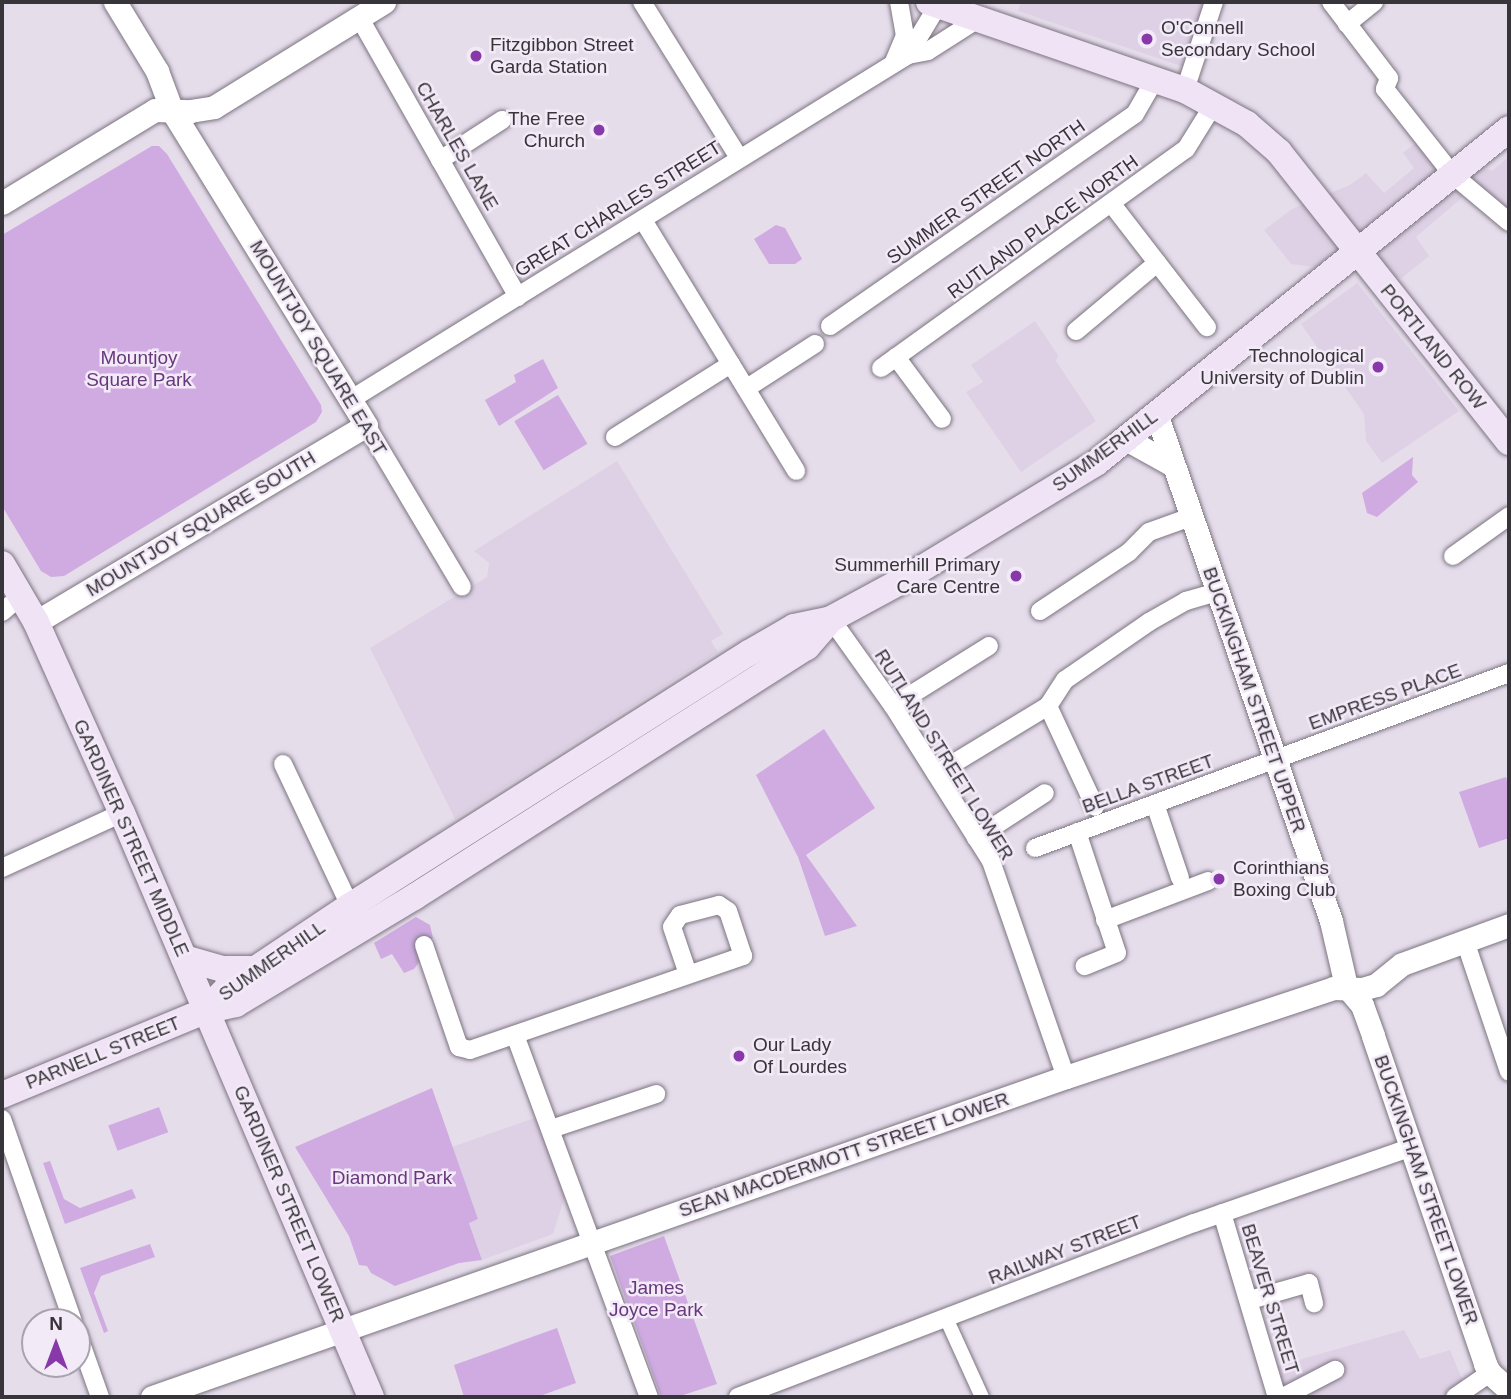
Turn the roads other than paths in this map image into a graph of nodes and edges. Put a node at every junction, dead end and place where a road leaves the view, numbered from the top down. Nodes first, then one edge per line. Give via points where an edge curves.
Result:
1 (115, 2) edge
2 (384, 2) edge
3 (642, 2) edge
4 (899, 2) edge
5 (1214, 2) edge
6 (1331, 2) edge
7 (1374, 2) edge
8 (934, 3) edge
9 (359, 17) junction
10 (978, 19) junction
11 (1347, 24) junction
12 (901, 60) junction
13 (1154, 81) junction
14 (1185, 90) junction
15 (1214, 104) junction
16 (172, 111) junction
17 (502, 120) dead end
18 (1509, 129) edge
19 (739, 158) junction
20 (440, 160) junction
21 (1453, 175) junction
22 (2, 203) edge
23 (1111, 203) junction
24 (643, 220) junction
25 (1509, 222) edge
26 (1357, 251) junction
27 (1157, 263) junction
28 (518, 296) junction
29 (830, 326) dead end
30 (1206, 327) dead end
31 (1076, 331) dead end
32 (815, 344) dead end
33 (896, 357) junction
34 (732, 364) junction
35 (881, 368) dead end
36 (747, 388) junction
37 (350, 400) junction
38 (1157, 415) junction
39 (943, 419) dead end
40 (366, 425) junction
41 (615, 437) dead end
42 (1126, 439) junction
43 (1509, 442) edge
44 (1171, 464) junction
45 (796, 471) dead end
46 (1509, 516) edge
47 (1191, 517) junction
48 (1453, 556) dead end
49 (2, 564) edge
50 (462, 587) dead end
51 (1217, 592) junction
52 (11, 604) edge
53 (1040, 611) dead end
54 (831, 619) junction
55 (36, 622) junction
56 (989, 646) dead end
57 (1509, 673) edge
58 (893, 706) junction
59 (1048, 706) junction
60 (1275, 760) junction
61 (283, 764) dead end
62 (936, 774) junction
63 (1045, 793) dead end
64 (1155, 804) junction
65 (1095, 807) dead end
66 (122, 813) junction
67 (1077, 832) junction
68 (976, 838) junction
69 (1035, 848) dead end
70 (2, 868) edge
71 (1180, 878) dead end
72 (1208, 881) dead end
73 (350, 906) junction
74 (1105, 920) junction
75 (1509, 925) edge
76 (1465, 941) junction
77 (424, 945) dead end
78 (184, 958) junction
79 (1085, 966) dead end
80 (256, 969) junction
81 (688, 974) junction
82 (1346, 986) junction
83 (205, 1011) junction
84 (515, 1035) junction
85 (1509, 1072) edge
86 (1066, 1077) junction
87 (656, 1094) dead end
88 (2, 1095) edge
89 (2, 1119) edge
90 (551, 1129) junction
91 (1409, 1148) junction
92 (1222, 1213) junction
93 (593, 1245) junction
94 (1250, 1300) junction
95 (1314, 1303) dead end
96 (69, 1308) edge
97 (946, 1318) junction
98 (343, 1330) junction
99 (1335, 1370) dead end
100 (91, 1372) edge
101 (1490, 1373) junction
102 (1509, 1390) edge
103 (100, 1397) edge
104 (152, 1397) edge
105 (371, 1397) edge
106 (649, 1397) edge
107 (738, 1397) edge
108 (982, 1397) edge
109 (1278, 1397) edge
110 (1283, 1397) edge
111 (1455, 1397) edge

1 - 16 street, MOUNTJOY SQUARE EAST via 157,71
2 - 9 street
3 - 19 street
4 - 12 street via 905,36
5 - 14 street
6 - 11 street
7 - 11 street
8 - 10 main road, PORTLAND ROW
8 - 12 street, GREAT CHARLES STREET
9 - 16 street via 214,107
9 - 20 street, CHARLES LANE
10 - 12 street, GREAT CHARLES STREET via 928,51
10 - 13 main road, PORTLAND ROW
11 - 21 street via 1389,78 1385,89
12 - 19 street, GREAT CHARLES STREET
13 - 14 main road, PORTLAND ROW
13 - 29 street, SUMMER STREET NORTH via 1135,114
14 - 15 main road, PORTLAND ROW
15 - 23 street, RUTLAND PLACE NORTH via 1186,149
15 - 26 main road, PORTLAND ROW via 1247,124 1279,152
16 - 22 street via 155,110
16 - 37 street, MOUNTJOY SQUARE EAST
17 - 20 street
18 - 21 main road, SUMMERHILL
19 - 24 street, GREAT CHARLES STREET
20 - 28 street, CHARLES LANE
21 - 25 street
21 - 26 main road, SUMMERHILL
23 - 27 street
23 - 33 street, RUTLAND PLACE NORTH
24 - 28 street, GREAT CHARLES STREET
24 - 34 street
26 - 38 main road, SUMMERHILL
26 - 43 main road, PORTLAND ROW
27 - 30 street
27 - 31 street
28 - 37 street, GREAT CHARLES STREET
32 - 36 street
33 - 35 street, RUTLAND PLACE NORTH
33 - 39 street
34 - 36 street
34 - 41 street
36 - 45 street
37 - 40 street, MOUNTJOY SQUARE EAST
38 - 42 main road, SUMMERHILL
38 - 44 street, BUCKINGHAM STREET UPPER
40 - 50 street, MOUNTJOY SQUARE EAST
40 - 55 street, MOUNTJOY SQUARE SOUTH
42 - 44 street
42 - 54 main road, SUMMERHILL via 1096,463 971,541
44 - 47 street, BUCKINGHAM STREET UPPER
46 - 48 street
47 - 51 street, BUCKINGHAM STREET UPPER
47 - 53 street via 1149,532 1129,552
49 - 52 main road, GARDINER STREET MIDDLE
51 - 59 street via 1186,601 1149,622 1065,680
51 - 60 street, BUCKINGHAM STREET UPPER
52 - 55 main road, GARDINER STREET MIDDLE
54 - 58 street, RUTLAND STREET LOWER
54 - 73 main road, SUMMERHILL via 786,631
54 - 83 main road, SUMMERHILL via 807,647 414,897 236,1004
55 - 66 main road, GARDINER STREET MIDDLE
56 - 58 street
57 - 60 street, EMPRESS PLACE
58 - 62 street, RUTLAND STREET LOWER
59 - 62 street
59 - 65 street
60 - 64 street, BELLA STREET
60 - 82 street, BUCKINGHAM STREET UPPER via 1331,922
61 - 73 street
62 - 68 street, RUTLAND STREET LOWER
63 - 68 street
64 - 67 street, BELLA STREET
64 - 71 street
66 - 70 street
66 - 78 main road, GARDINER STREET MIDDLE
67 - 69 street, BELLA STREET
67 - 74 street
68 - 86 street, RUTLAND STREET LOWER via 995,870
72 - 74 street
73 - 80 main road, SUMMERHILL
74 - 79 street via 1116,953
75 - 76 street, SEAN MACDERMOTT STREET LOWER
76 - 82 street, SEAN MACDERMOTT STREET LOWER via 1402,964 1376,985 1362,989
76 - 85 street
77 - 84 street via 459,1047 470,1050
78 - 80 main road via 222,969
78 - 83 main road, GARDINER STREET MIDDLE
80 - 83 main road, SUMMERHILL via 227,988
81 - 81 street via 672,927 680,915 719,905 728,911 743,956
81 - 84 street
82 - 86 street, SEAN MACDERMOTT STREET LOWER
82 - 91 street, BUCKINGHAM STREET LOWER via 1362,1005
83 - 88 main road, PARNELL STREET
83 - 98 main road, GARDINER STREET LOWER
84 - 90 street
86 - 93 street, SEAN MACDERMOTT STREET LOWER
87 - 90 street
89 - 96 street
90 - 93 street
91 - 92 street, RAILWAY STREET
91 - 101 street, BUCKINGHAM STREET LOWER
92 - 94 street, BEAVER STREET
92 - 97 street, RAILWAY STREET
93 - 98 street, SEAN MACDERMOTT STREET LOWER
93 - 106 street
94 - 95 street via 1309,1283
94 - 109 street, BEAVER STREET
97 - 107 street, RAILWAY STREET
97 - 108 street
98 - 104 street, SEAN MACDERMOTT STREET LOWER
98 - 105 main road, GARDINER STREET LOWER
99 - 110 street
100 - 103 street
101 - 102 street, BUCKINGHAM STREET LOWER
101 - 111 street

